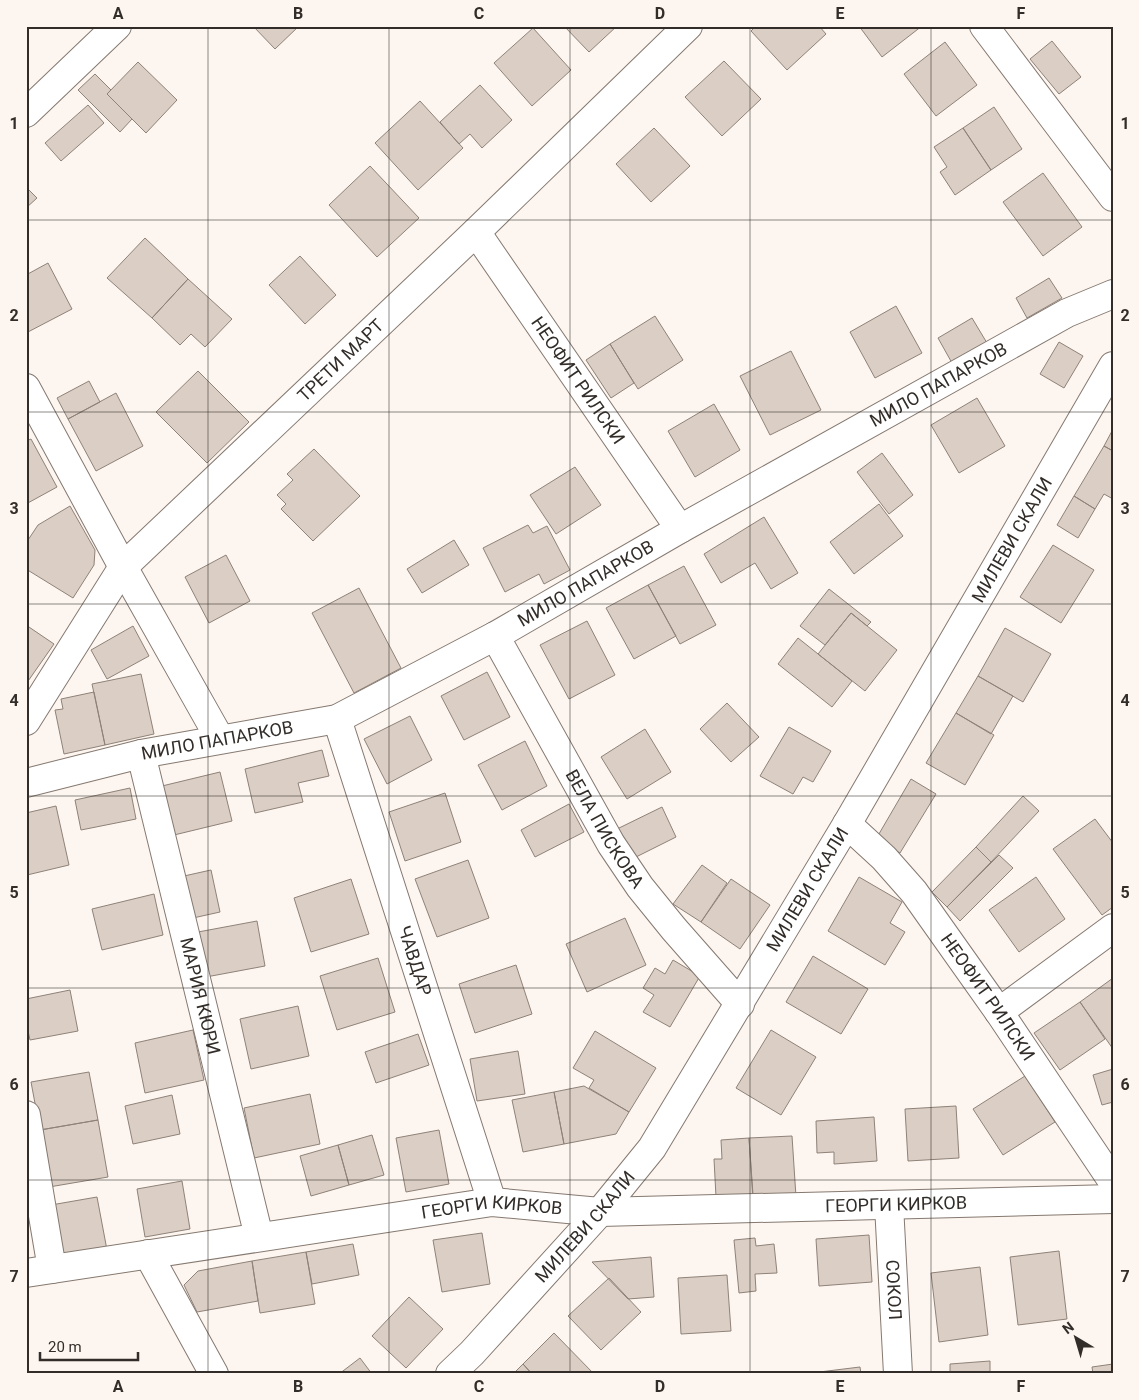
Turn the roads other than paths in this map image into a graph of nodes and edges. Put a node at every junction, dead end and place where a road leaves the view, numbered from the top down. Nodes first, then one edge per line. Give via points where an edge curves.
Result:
1 (117, 26) edge
2 (688, 26) edge
3 (984, 26) edge
4 (26, 113) edge
5 (1113, 197) edge
6 (476, 232) junction
7 (1113, 294) edge
8 (1113, 366) edge
9 (26, 388) edge
10 (680, 529) junction
11 (123, 567) junction
12 (495, 636) junction
13 (337, 719) junction
14 (26, 721) edge
15 (220, 739) junction
16 (141, 754) junction
17 (26, 784) edge
18 (848, 824) junction
19 (1113, 928) edge
20 (740, 1004) junction
21 (999, 1012) junction
22 (26, 1115) edge
23 (1113, 1182) edge
24 (1113, 1199) edge
25 (492, 1202) junction
26 (889, 1205) junction
27 (600, 1212) junction
28 (259, 1237) junction
29 (148, 1254) junction
30 (39, 1271) edge
31 (214, 1374) edge
32 (450, 1374) edge
33 (898, 1374) edge

1 - 4 street
2 - 6 street, ТРЕТИ МАРТ
3 - 5 street
6 - 10 street, НЕОФИТ РИЛСКИ
6 - 11 street, ТРЕТИ МАРТ
7 - 10 street, МИЛО ПАПАРКОВ via 1066,313
8 - 18 street, МИЛЕВИ СКАЛИ
9 - 11 street
10 - 12 street, МИЛО ПАПАРКОВ
11 - 14 street, ТРЕТИ МАРТ
11 - 15 street
12 - 13 street, МИЛО ПАПАРКОВ
12 - 20 street, ВЕЛА ПИСКОВА via 611,844 651,901
13 - 15 street, МИЛО ПАПАРКОВ
13 - 25 street, ЧАВДАР
15 - 16 street, МИЛО ПАПАРКОВ
16 - 17 street, МИЛО ПАПАРКОВ
16 - 28 street, МАРИЯ КЮРИ
18 - 20 street, МИЛЕВИ СКАЛИ
18 - 21 street, НЕОФИТ РИЛСКИ via 914,892
19 - 21 street
20 - 27 street, МИЛЕВИ СКАЛИ via 652,1148
21 - 23 street, НЕОФИТ РИЛСКИ
22 - 30 street
24 - 26 street, ГЕОРГИ КИРКОВ
25 - 27 street, ГЕОРГИ КИРКОВ
25 - 28 street, ГЕОРГИ КИРКОВ
26 - 27 street, ГЕОРГИ КИРКОВ
26 - 33 street, СОКОЛ
27 - 32 street, МИЛЕВИ СКАЛИ
28 - 29 street, ГЕОРГИ КИРКОВ
29 - 30 street, ГЕОРГИ КИРКОВ
29 - 31 street

